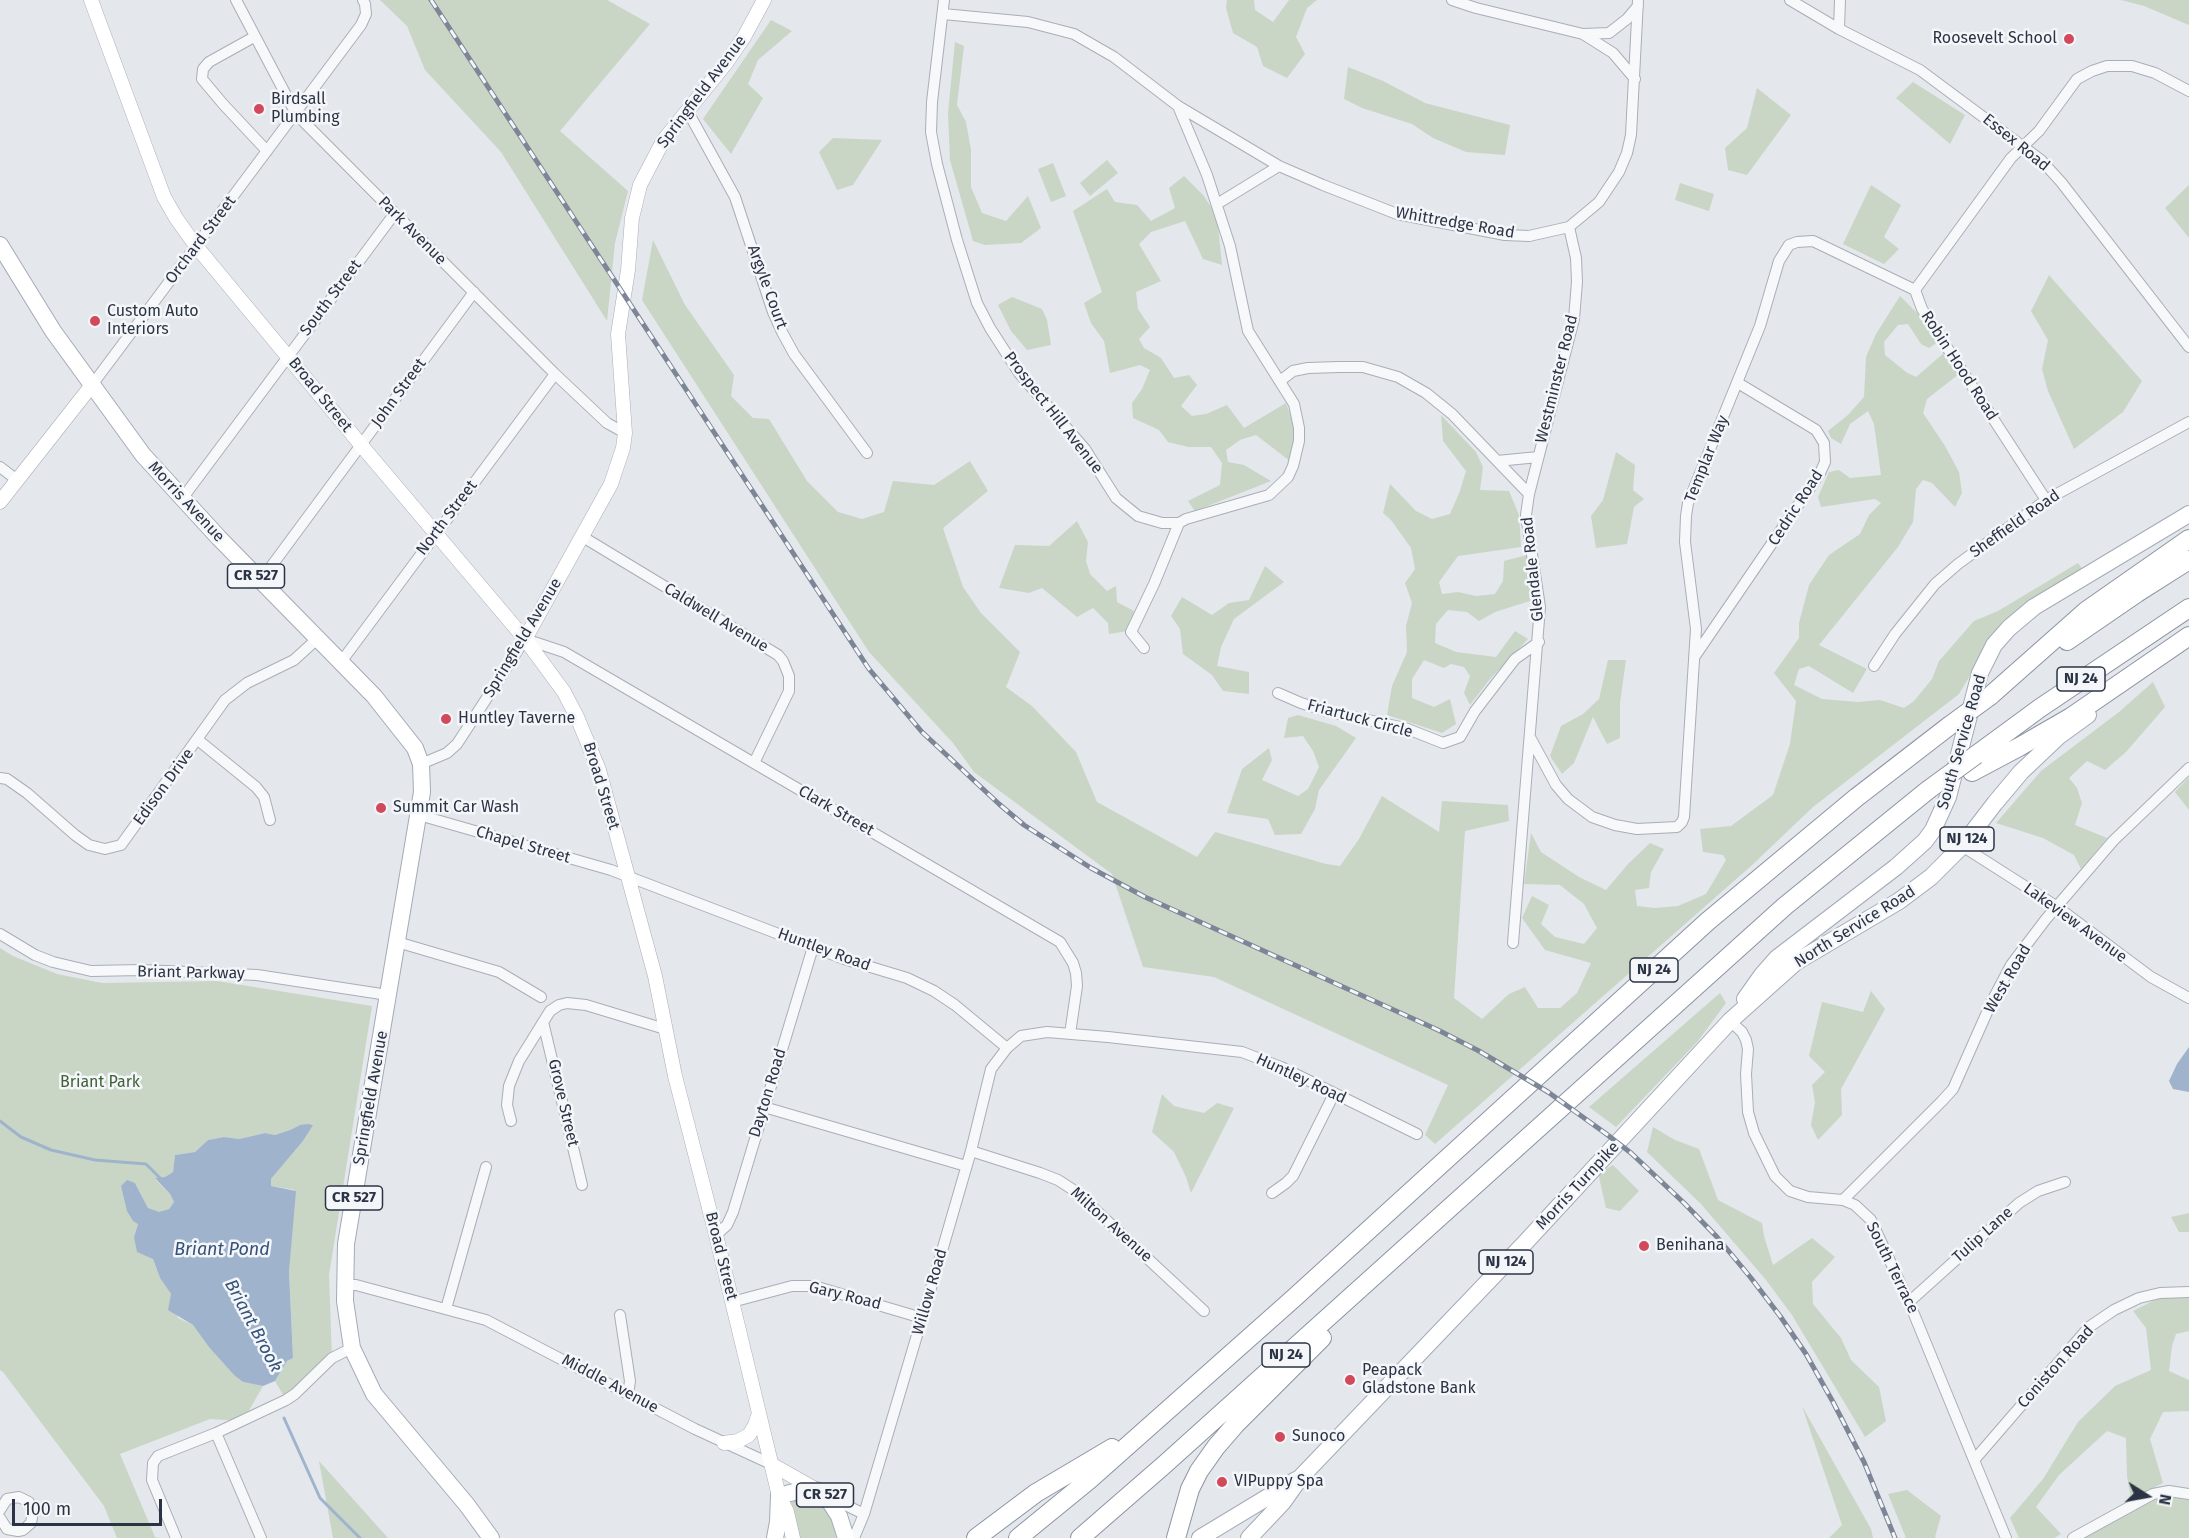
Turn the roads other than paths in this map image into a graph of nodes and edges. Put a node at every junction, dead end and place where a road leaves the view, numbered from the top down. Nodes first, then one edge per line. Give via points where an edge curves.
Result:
1 (91, 0) edge
2 (236, 0) edge
3 (363, 0) edge
4 (764, 0) edge
5 (944, 0) edge
6 (1452, 0) edge
7 (1790, 0) edge
8 (1840, 0) edge
9 (1638, 3) edge
10 (943, 14) junction
11 (1839, 29) junction
12 (1583, 34) junction
13 (254, 37) junction
14 (1635, 79) junction
15 (2189, 91) edge
16 (1178, 106) junction
17 (687, 110) junction
18 (296, 114) junction
19 (2023, 147) junction
20 (267, 151) junction
21 (1279, 166) junction
22 (1217, 204) junction
23 (394, 213) junction
24 (1569, 227) junction
25 (0, 245) edge
26 (196, 246) junction
27 (1915, 290) junction
28 (474, 292) junction
29 (2189, 347) edge
30 (288, 355) junction
31 (555, 374) junction
32 (1280, 381) junction
33 (1738, 382) junction
34 (92, 385) junction
35 (2189, 422) edge
36 (625, 433) junction
37 (361, 445) junction
38 (867, 453) dead end
39 (1538, 457) junction
40 (1497, 461) junction
41 (0, 467) edge
42 (17, 480) junction
43 (1529, 494) junction
44 (182, 499) junction
45 (2046, 500) junction
46 (0, 502) edge
47 (2189, 514) edge
48 (1179, 523) junction
49 (436, 534) junction
50 (583, 537) junction
51 (2189, 539) edge
52 (2189, 561) edge
53 (259, 579) junction
54 (2189, 608) edge
55 (2189, 637) edge
56 (317, 639) junction
57 (525, 639) junction
58 (1539, 642) junction
59 (1144, 648) dead end
60 (1695, 656) junction
61 (341, 662) junction
62 (1874, 666) dead end
63 (1278, 693) dead end
64 (1990, 696) junction
65 (198, 740) junction
66 (1531, 740) junction
67 (754, 763) junction
68 (1974, 763) junction
69 (421, 764) junction
70 (2189, 768) edge
71 (0, 778) edge
72 (419, 815) junction
73 (270, 820) dead end
74 (1962, 846) junction
75 (627, 875) junction
76 (2056, 906) junction
77 (0, 934) edge
78 (397, 942) junction
79 (1513, 943) dead end
80 (813, 947) junction
81 (388, 995) junction
82 (541, 997) dead end
83 (2189, 998) edge
84 (1730, 1021) junction
85 (543, 1022) junction
86 (665, 1029) junction
87 (1070, 1034) junction
88 (1007, 1048) junction
89 (1334, 1094) junction
90 (764, 1107) junction
91 (512, 1121) dead end
92 (1417, 1134) dead end
93 (971, 1151) junction
94 (966, 1166) junction
95 (486, 1167) dead end
96 (1490, 1171) junction
97 (2065, 1182) dead end
98 (582, 1185) dead end
99 (1272, 1193) dead end
100 (1843, 1200) junction
101 (716, 1235) junction
102 (345, 1285) junction
103 (2189, 1292) edge
104 (732, 1302) junction
105 (1909, 1302) junction
106 (446, 1309) junction
107 (1204, 1311) dead end
108 (620, 1315) dead end
109 (922, 1318) junction
110 (352, 1348) junction
111 (628, 1394) junction
112 (759, 1413) junction
113 (1150, 1426) junction
114 (216, 1433) junction
115 (724, 1443) junction
116 (1975, 1459) junction
117 (771, 1464) junction
118 (1300, 1478) junction
119 (822, 1493) junction
120 (2189, 1494) edge
121 (779, 1496) junction
122 (0, 1510) edge
123 (864, 1514) junction
124 (0, 1518) edge
125 (12, 1534) edge
126 (177, 1538) edge
127 (261, 1538) edge
128 (491, 1538) edge
129 (775, 1538) edge
130 (793, 1538) edge
131 (846, 1538) edge
132 (854, 1538) edge
133 (976, 1538) edge
134 (1018, 1538) edge
135 (1080, 1538) edge
136 (1176, 1538) edge
137 (1200, 1538) edge
138 (1249, 1538) edge
139 (2006, 1538) edge
140 (2073, 1538) edge

1 - 26 main road, Broad Street via 164,197
2 - 13 street, Park Avenue
3 - 18 street, Orchard Street via 366,14 361,25
4 - 17 main road, Springfield Avenue via 726,63
5 - 10 street, Prospect Hill Avenue
6 - 12 street
7 - 11 street, Essex Road
8 - 11 street
9 - 12 street via 1627,19 1609,33
9 - 14 street, Whittredge Road
10 - 16 street, Whittredge Road via 1028,22 1074,34 1114,57
10 - 48 street, Prospect Hill Avenue via 931,132 977,303 1019,373 1085,449 1116,498 1138,516 1162,524
11 - 19 street, Essex Road via 1920,70
12 - 14 street via 1613,53
13 - 18 street, Park Avenue
13 - 20 street via 209,62 202,79
14 - 24 street, Whittredge Road via 1631,135 1619,172 1599,202
15 - 19 street, Robin Hood Road via 2140,67 2099,68 2074,82
16 - 21 street, Whittredge Road
16 - 22 street, Prospect Hill Avenue
17 - 36 main road, Springfield Avenue via 653,157 640,185 632,218 618,334
17 - 38 street, Argyle Court via 735,197 782,332
18 - 20 street, Orchard Street
18 - 23 street, Park Avenue
19 - 27 street, Robin Hood Road
19 - 29 street, Essex Road via 2061,182
20 - 26 street, Orchard Street
21 - 22 street
21 - 24 street, Whittredge Road via 1397,214 1505,236 1529,236
22 - 32 street, Prospect Hill Avenue via 1248,331
23 - 28 street, Park Avenue
23 - 30 street, South Street
24 - 39 street, Westminster Road via 1576,258 1574,319
25 - 34 main road, Morris Avenue / CR 527
26 - 30 main road, Broad Street
26 - 34 street, Orchard Street
27 - 33 street, Templar Way via 1821,243 1789,245 1776,268 1760,326
27 - 45 street, Robin Hood Road via 1922,309
28 - 31 street, Park Avenue
28 - 37 street, John Street
30 - 37 main road, Broad Street
30 - 44 street, South Street
31 - 36 street, Park Avenue via 607,423
31 - 49 street, North Street
32 - 40 street, Glendale Road via 1293,371 1339,366 1398,377 1452,414
32 - 48 street, Prospect Hill Avenue via 1294,404 1299,428 1295,460 1287,477 1269,495
33 - 60 street, Templar Way via 1688,503 1685,542 1696,629
33 - 60 street, Cedric Road via 1816,430 1824,443 1825,462
34 - 42 main road, Orchard Street
34 - 44 main road, Morris Avenue / CR 527 via 143,455
35 - 45 street, Sheffield Road
36 - 50 main road, Springfield Avenue via 619,465
37 - 49 main road, Broad Street
37 - 53 street, John Street
39 - 40 street
39 - 43 street, Westminster Road
40 - 43 street, Glendale Road
41 - 42 street
42 - 46 main road, Orchard Street
43 - 58 street, Glendale Road via 1526,515 1540,606
44 - 53 main road, Morris Avenue / CR 527
45 - 62 street, Sheffield Road via 1935,584
47 - 84 main road, South Service Road / NJ 124 via 2034,607 2009,628 1994,645 1980,673 1948,797 1933,830 1896,867 1777,958
48 - 59 street via 1131,632
49 - 57 main road, Broad Street
49 - 61 street, North Street
50 - 57 main road, Springfield Avenue
50 - 67 street, Caldwell Avenue via 783,661 789,691
51 - 64 highway via 2086,611
52 - 64 highway, NJ 24
53 - 56 main road, Morris Avenue / CR 527
54 - 68 highway, NJ 24 via 2083,678
55 - 68 highway via 2071,717 2019,747
55 - 74 main road, North Service Road / NJ 124 via 2059,736 2021,772
56 - 61 main road, Morris Avenue / CR 527
56 - 65 street, Edison Drive via 294,660 236,690
57 - 67 street, Clark Street via 564,652
57 - 69 street, Springfield Avenue via 457,744 447,753
57 - 75 main road, Broad Street via 564,692 585,733
58 - 63 street, Friartuck Circle via 1515,659 1460,737 1443,743 1405,729 1320,709
58 - 66 street, Glendale Road
60 - 66 street, Templar Way via 1684,817 1677,826 1637,829 1581,811 1556,785
61 - 69 main road, Morris Avenue / CR 527 via 402,728
64 - 113 highway, NJ 24, bridge via 1857,796 1708,921
65 - 71 street, Edison Drive via 131,833 121,845 111,848 89,845 27,793
65 - 73 street via 256,787 267,804
66 - 79 street, Glendale Road
67 - 87 street, Clark Street via 1060,942 1076,974
68 - 96 highway, NJ 24, bridge via 1928,790 1785,906
69 - 72 main road, Springfield Avenue / CR 527
70 - 76 street, West Road via 2113,841
72 - 75 street, Chapel Street
72 - 78 main road, Springfield Avenue / CR 527
74 - 76 street, Lakeview Avenue
74 - 84 main road, North Service Road / NJ 124 via 1917,888 1796,962
75 - 80 street, Huntley Road
75 - 86 main road, Broad Street
76 - 83 street, Lakeview Avenue via 2151,977
76 - 100 street, West Road via 2012,965 1953,1089
77 - 81 street, Briant Parkway via 35,955 91,971 257,975
78 - 81 main road, Springfield Avenue / CR 527
78 - 82 street via 499,972
80 - 88 street, Huntley Road via 934,991
80 - 90 street, Dayton Road
81 - 102 main road, Springfield Avenue / CR 527 via 346,1244
84 - 100 street, South Terrace via 1746,1040 1748,1112 1775,1176 1800,1195
84 - 118 main road, Morris Turnpike / NJ 124
85 - 86 street via 559,1005 577,1003
85 - 91 street via 509,1086 507,1105
85 - 98 street, Grove Street
86 - 101 main road, Broad Street
87 - 88 street, Huntley Road via 1030,1033
87 - 89 street, Huntley Road via 1242,1052
88 - 93 street, Willow Road via 991,1069
89 - 92 street, Huntley Road
89 - 99 street via 1293,1176
90 - 94 street
90 - 101 street, Dayton Road via 733,1212
93 - 94 street, Willow Road
93 - 107 street, Milton Avenue via 1040,1173 1075,1191
94 - 109 street, Willow Road
95 - 106 street
96 - 135 highway, NJ 24
96 - 136 highway via 1216,1447 1190,1489
97 - 105 street, Tulip Lane via 2038,1191 2019,1203
100 - 105 street, South Terrace via 1871,1220
101 - 104 main road, Broad Street
102 - 106 street, Middle Avenue
102 - 110 main road, Springfield Avenue / CR 527
103 - 116 street, Coniston Road via 2139,1298 2089,1327
104 - 109 street, Gary Road via 792,1286 814,1286
104 - 112 main road, Broad Street
105 - 116 street, South Terrace
106 - 111 street, Middle Avenue via 495,1324
108 - 111 street via 630,1381
109 - 123 street, Willow Road
110 - 114 street via 332,1358 286,1400
110 - 128 main road, Springfield Avenue / CR 527 via 374,1394
111 - 115 street, Middle Avenue
112 - 115 main road via 749,1435
112 - 117 main road, Broad Street
113 - 133 highway via 1036,1493
113 - 134 highway, NJ 24
114 - 126 street via 158,1456 153,1463 152,1480
114 - 127 street
115 - 117 street, Middle Avenue
116 - 139 street, South Terrace
117 - 119 main road, Middle Avenue
117 - 121 main road, Broad Street
118 - 137 main road, Morris Turnpike / NJ 124
118 - 138 main road, Morris Turnpike / NJ 124
119 - 121 main road, CR 527 via 805,1489
119 - 123 street, Middle Avenue
119 - 131 main road, CR 527 via 839,1516
120 - 140 street via 2154,1494
121 - 129 main road, Broad Street
121 - 130 main road, Broad Street
122 - 125 street via 13,1497 29,1502 33,1512 31,1523
123 - 132 street, Willow Road
124 - 125 street

